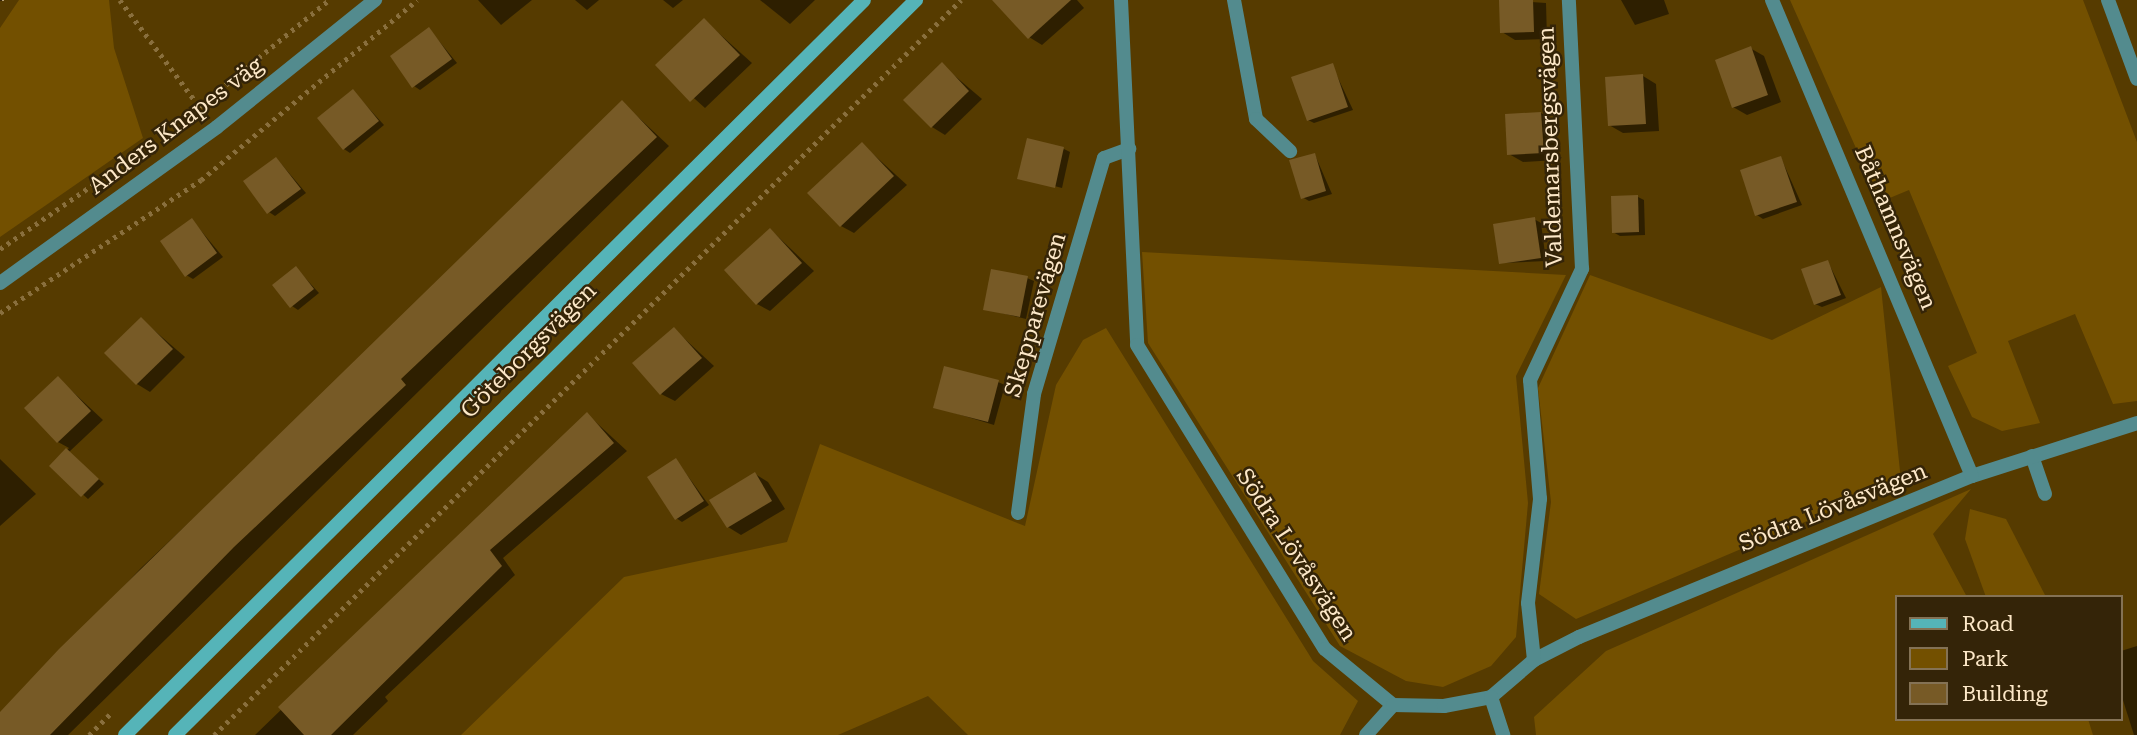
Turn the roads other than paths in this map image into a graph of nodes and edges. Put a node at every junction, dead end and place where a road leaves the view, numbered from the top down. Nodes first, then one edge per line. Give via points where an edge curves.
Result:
1 (375, 0) edge
2 (864, 0) edge
3 (916, 0) edge
4 (1121, 0) edge
5 (1234, 0) edge
6 (1569, 0) edge
7 (1772, 0) edge
8 (2108, 0) edge
9 (2137, 79) edge
10 (1129, 149) junction
11 (1290, 150) dead end
12 (0, 283) edge
13 (2137, 423) edge
14 (2032, 456) junction
15 (1972, 476) junction
16 (2045, 495) dead end
17 (1018, 513) dead end
18 (1534, 660) junction
19 (1491, 697) junction
20 (1392, 705) junction
21 (125, 735) edge
22 (174, 735) edge
23 (1366, 735) edge
24 (1503, 735) edge

1 - 12 street, Anders Knapes väg via 217,127
2 - 21 main road, Göteborgsvägen
3 - 22 main road, Göteborgsvägen
4 - 10 street, Södra Lövåsvägen
5 - 11 street via 1256,119
6 - 18 street, Valdemarsbergsvägen via 1581,269 1530,380 1540,499 1528,603
7 - 15 street, Båthamnsvägen
8 - 9 street
10 - 17 street, Skepparevägen via 1104,158 1034,394
10 - 20 street, Södra Lövåsvägen via 1137,345 1325,649
13 - 14 street, Södra Lövåsvägen
14 - 15 street, Södra Lövåsvägen
14 - 16 street
15 - 18 street, Södra Lövåsvägen
18 - 19 street, Södra Lövåsvägen
19 - 20 street, Södra Lövåsvägen via 1444,706
19 - 24 street
20 - 23 street

